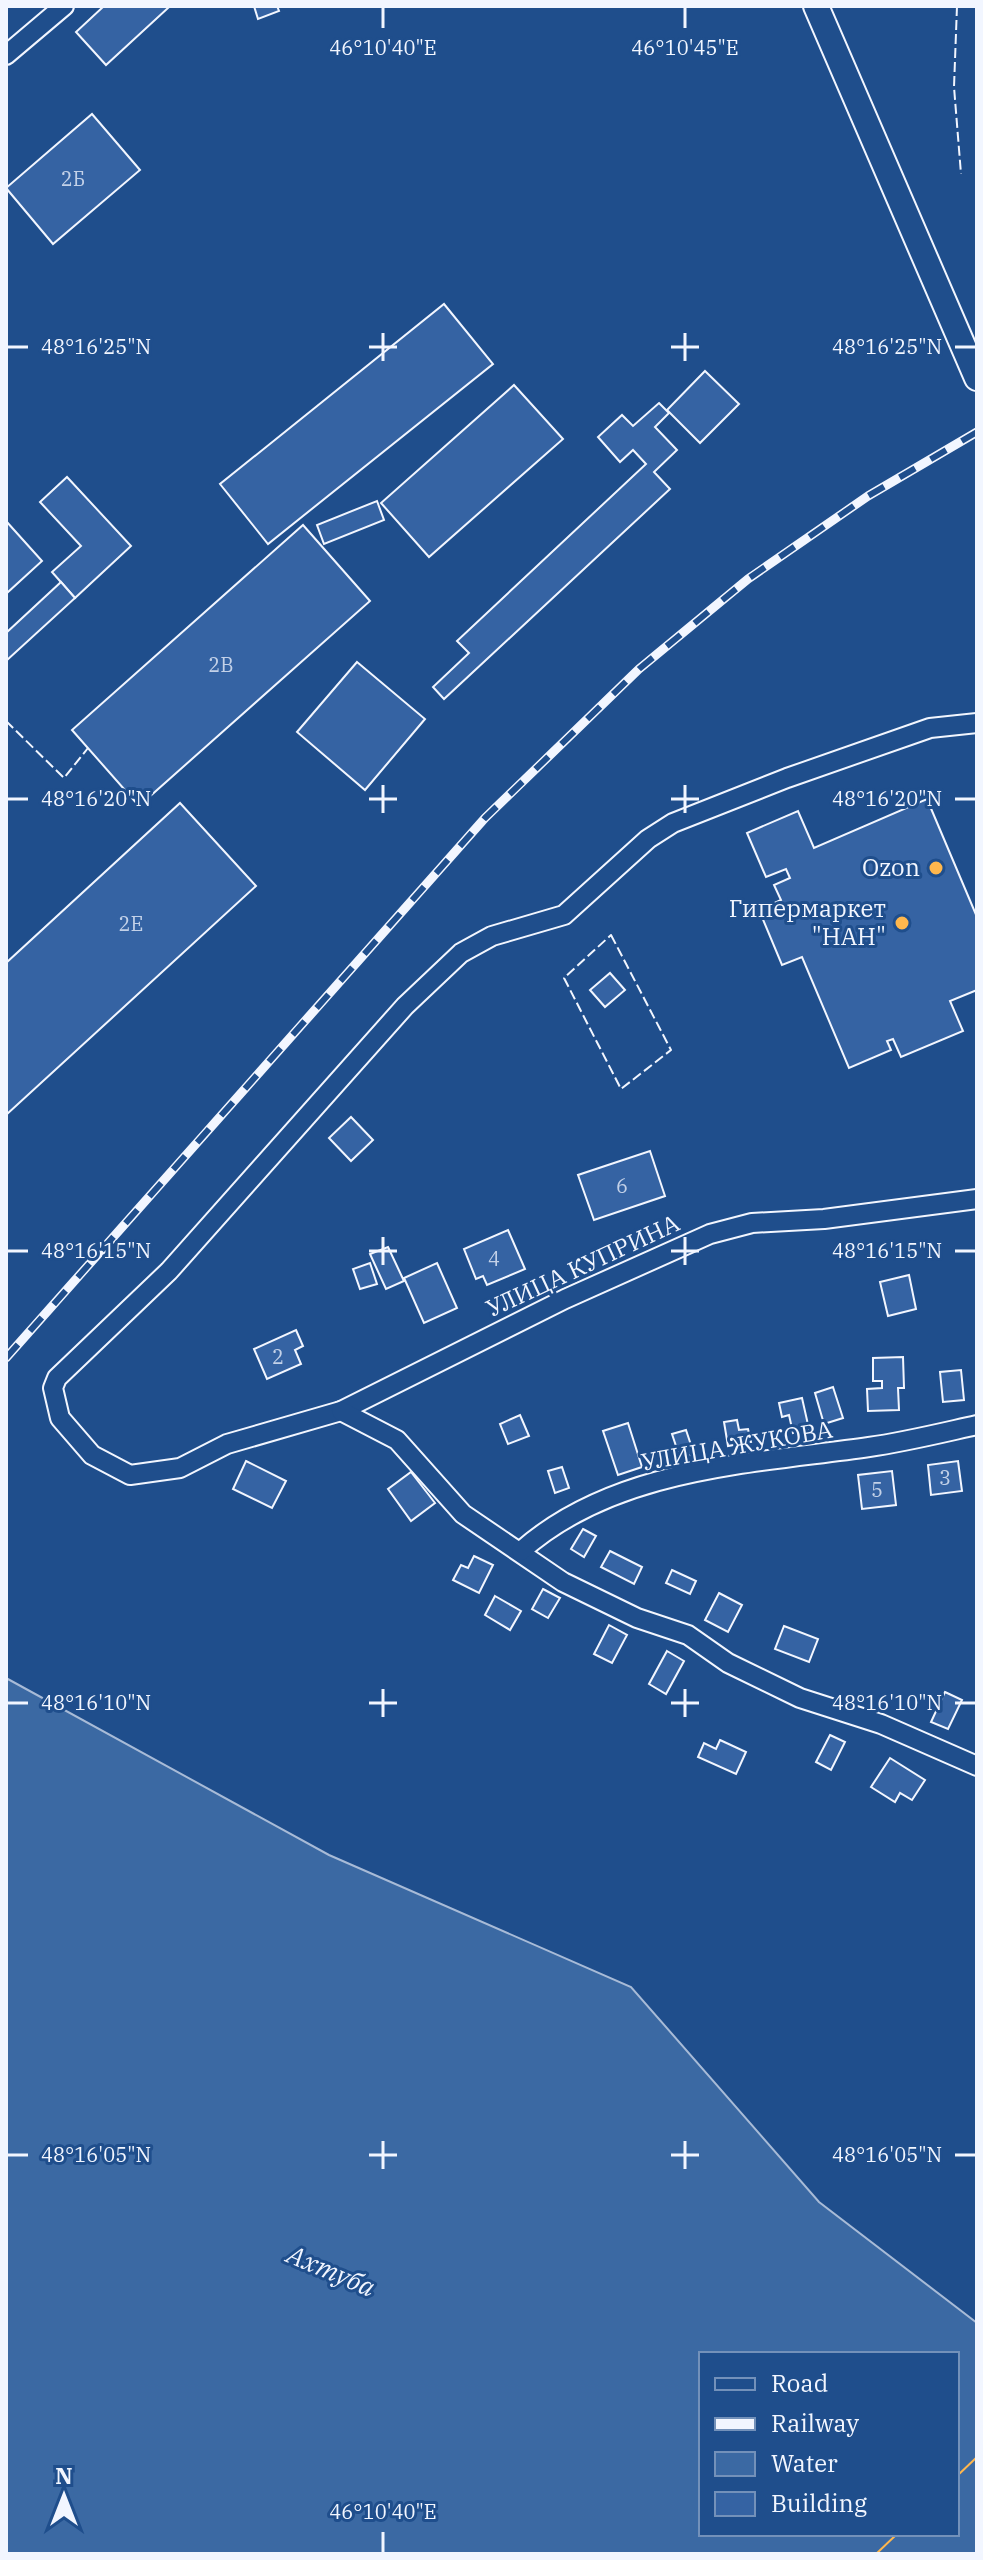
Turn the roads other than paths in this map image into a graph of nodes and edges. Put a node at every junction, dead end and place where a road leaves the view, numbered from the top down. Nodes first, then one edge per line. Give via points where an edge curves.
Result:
1 (64, 6) edge
2 (816, 6) edge
3 (6, 55) edge
4 (974, 372) edge
5 (977, 723) edge
6 (977, 1199) edge
7 (341, 1411) junction
8 (977, 1425) edge
9 (521, 1551) junction
10 (977, 1766) edge

1 - 3 street
2 - 4 main road
5 - 7 street, УЛИЦА КУПРИНА via 930,728 673,823 564,915 492,936 461,953 437,971 220,1215 57,1378 53,1388 60,1418 72,1434 92,1455 130,1475 180,1468 227,1444
6 - 7 street, УЛИЦА КУПРИНА via 752,1223 710,1234 590,1287
7 - 9 street via 397,1440 463,1514
8 - 9 street, УЛИЦА ЖУКОВА via 873,1447 703,1472 609,1495 548,1527
9 - 10 street via 563,1582 637,1618 688,1635 772,1685 922,1739

